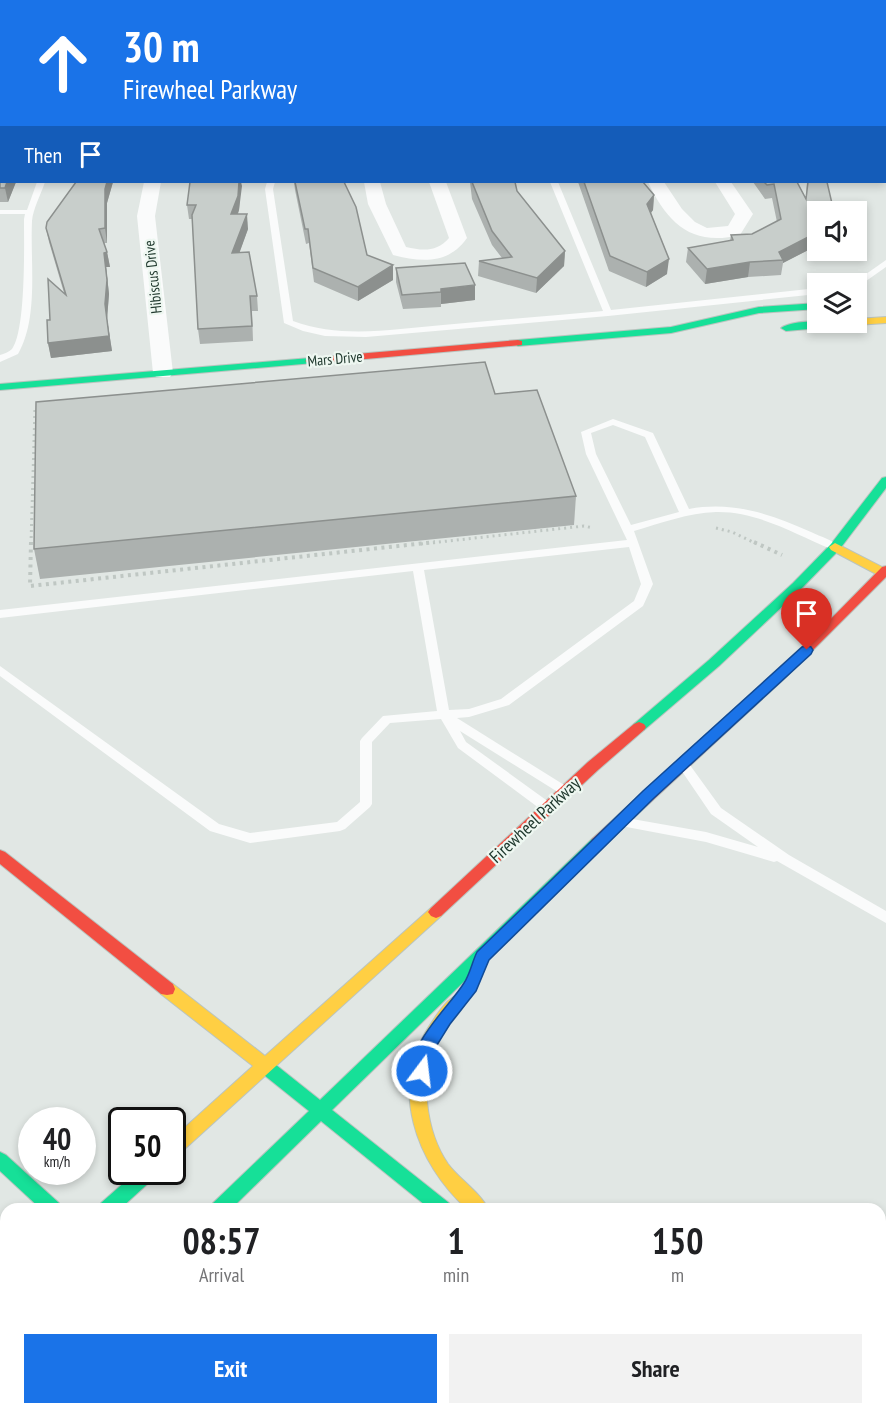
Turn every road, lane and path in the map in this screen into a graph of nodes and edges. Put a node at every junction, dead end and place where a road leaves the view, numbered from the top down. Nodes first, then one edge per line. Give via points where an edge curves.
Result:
1 (311, 0) edge
2 (329, 0) edge
3 (41, 183) edge
4 (152, 183) edge
5 (271, 183) edge
6 (372, 183) edge
7 (438, 183) edge
8 (554, 183) edge
9 (657, 183) edge
10 (724, 183) edge
11 (0, 212) edge
12 (31, 212) junction
13 (886, 263) edge
14 (867, 276) edge
15 (807, 292) edge
16 (807, 307) edge
17 (608, 313) junction
18 (886, 320) edge
19 (867, 321) edge
20 (807, 326) edge
21 (671, 330) junction
22 (768, 330) dead end
23 (722, 334) dead end
24 (0, 360) edge
25 (163, 373) junction
26 (0, 387) edge
27 (35, 406) edge
28 (886, 480) edge
29 (685, 513) junction
30 (713, 528) dead end
31 (628, 529) junction
32 (602, 530) dead end
33 (632, 543) junction
34 (835, 547) junction
35 (782, 555) dead end
36 (418, 567) junction
37 (885, 572) edge
38 (0, 614) edge
39 (0, 670) edge
40 (444, 715) junction
41 (683, 764) junction
42 (567, 792) junction
43 (549, 808) junction
44 (620, 822) junction
45 (0, 856) edge
46 (783, 860) junction
47 (886, 918) edge
48 (483, 957) junction
49 (265, 1066) junction
50 (321, 1113) junction
51 (186, 1137) edge
52 (0, 1160) edge
53 (134, 1185) edge
54 (46, 1203) edge
55 (114, 1203) edge
56 (225, 1203) edge
57 (435, 1203) edge
58 (472, 1203) edge

1 - 2 street
3 - 12 lane
4 - 25 street, Hibiscus Drive via 146,216
5 - 17 lane via 289,323 307,332 334,335
6 - 7 street via 377,204 399,251 422,258 450,249 458,238
8 - 17 lane
9 - 10 street via 684,221 704,233 734,231 744,214
11 - 12 lane
12 - 24 lane via 23,335 15,352
13 - 14 lane
15 - 17 lane
16 - 21 main road, Mars Drive via 759,310
18 - 19 main road
20 - 22 main road
21 - 23 main road, Mars Drive
21 - 25 main road, Mars Drive
25 - 26 main road, Mars Drive
27 - 32 path via 30,586 584,526
28 - 34 main road, Firewheel Parkway
29 - 31 lane
29 - 31 lane via 649,435 613,422 586,432 591,454
29 - 34 lane via 719,508 748,513
30 - 35 path via 732,532
31 - 33 lane
33 - 36 lane
33 - 40 lane via 647,584 639,603 505,702 469,713
34 - 37 main road
34 - 42 main road, Firewheel Parkway via 714,663
36 - 38 lane
36 - 40 lane
37 - 41 main road via 849,611
39 - 40 lane via 215,828 250,838 340,826 366,804 366,741 387,719
40 - 42 lane
40 - 43 lane via 462,745
41 - 44 main road
41 - 46 lane via 716,811
42 - 43 main road, Firewheel Parkway
43 - 49 main road, Firewheel Parkway
44 - 46 lane via 706,837
44 - 48 main road
45 - 49 main road
46 - 47 lane
48 - 50 main road
48 - 58 main road via 467,991 424,1051 419,1092 427,1144 440,1167
49 - 50 main road
49 - 51 main road, Firewheel Parkway
50 - 56 main road
50 - 57 main road
52 - 54 main road
53 - 55 main road

